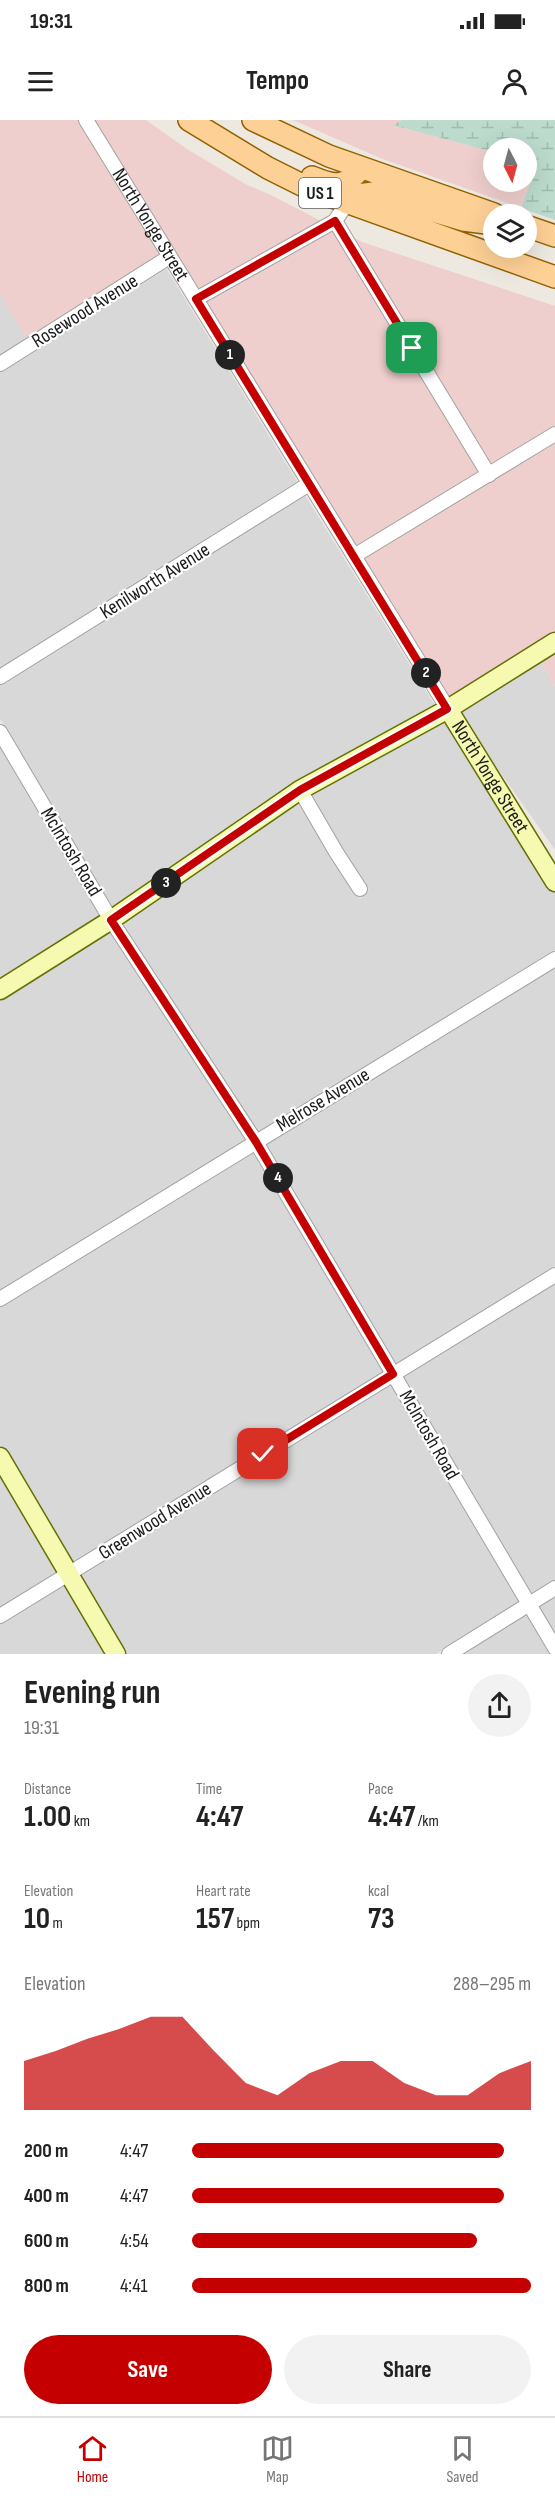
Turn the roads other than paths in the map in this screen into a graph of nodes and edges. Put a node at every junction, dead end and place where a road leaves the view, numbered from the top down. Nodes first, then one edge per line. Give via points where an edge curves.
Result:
1 (86, 120) edge
2 (189, 120) edge
3 (253, 120) edge
4 (268, 168) junction
5 (361, 168) junction
6 (347, 204) junction
7 (483, 210) edge
8 (335, 221) junction
9 (483, 223) edge
10 (537, 230) edge
11 (555, 236) edge
12 (169, 257) junction
13 (555, 277) edge
14 (196, 299) junction
15 (0, 364) edge
16 (555, 434) edge
17 (489, 475) junction
18 (309, 484) junction
19 (354, 556) junction
20 (555, 642) edge
21 (0, 677) edge
22 (447, 709) junction
23 (0, 732) edge
24 (300, 790) junction
25 (555, 882) edge
26 (360, 889) dead end
27 (111, 920) junction
28 (555, 959) edge
29 (0, 990) edge
30 (256, 1142) junction
31 (555, 1275) edge
32 (0, 1299) edge
33 (393, 1374) junction
34 (0, 1457) edge
35 (68, 1574) junction
36 (555, 1588) edge
37 (529, 1604) junction
38 (0, 1616) edge
39 (555, 1648) edge
40 (117, 1654) edge
41 (449, 1654) edge

1 - 12 street, North Yonge Street
2 - 4 main road, US 1
3 - 5 main road, US 1
4 - 5 main road via 291,169 330,185 349,180
4 - 6 main road, US 1
5 - 7 main road, US 1
6 - 8 street
6 - 9 main road via 358,195 373,193
6 - 13 main road, US 1
8 - 14 street
8 - 17 street
10 - 11 main road
12 - 14 street, North Yonge Street
12 - 15 street, Rosewood Avenue
14 - 18 street, North Yonge Street
16 - 17 street
17 - 19 street
18 - 19 street, North Yonge Street
18 - 21 street, Kenilworth Avenue
19 - 22 street, North Yonge Street
20 - 22 street
22 - 24 street
22 - 25 street, North Yonge Street
23 - 27 street, McIntosh Road
24 - 26 street
24 - 27 street
27 - 29 street
27 - 30 street, McIntosh Road
28 - 30 street, Melrose Avenue
30 - 32 street, Melrose Avenue
30 - 33 street, McIntosh Road
31 - 33 street, Greenwood Avenue
33 - 35 street, Greenwood Avenue
33 - 37 street, McIntosh Road
34 - 35 street
35 - 38 street, Greenwood Avenue
35 - 40 street
36 - 37 street
37 - 39 street, McIntosh Road
37 - 41 street

